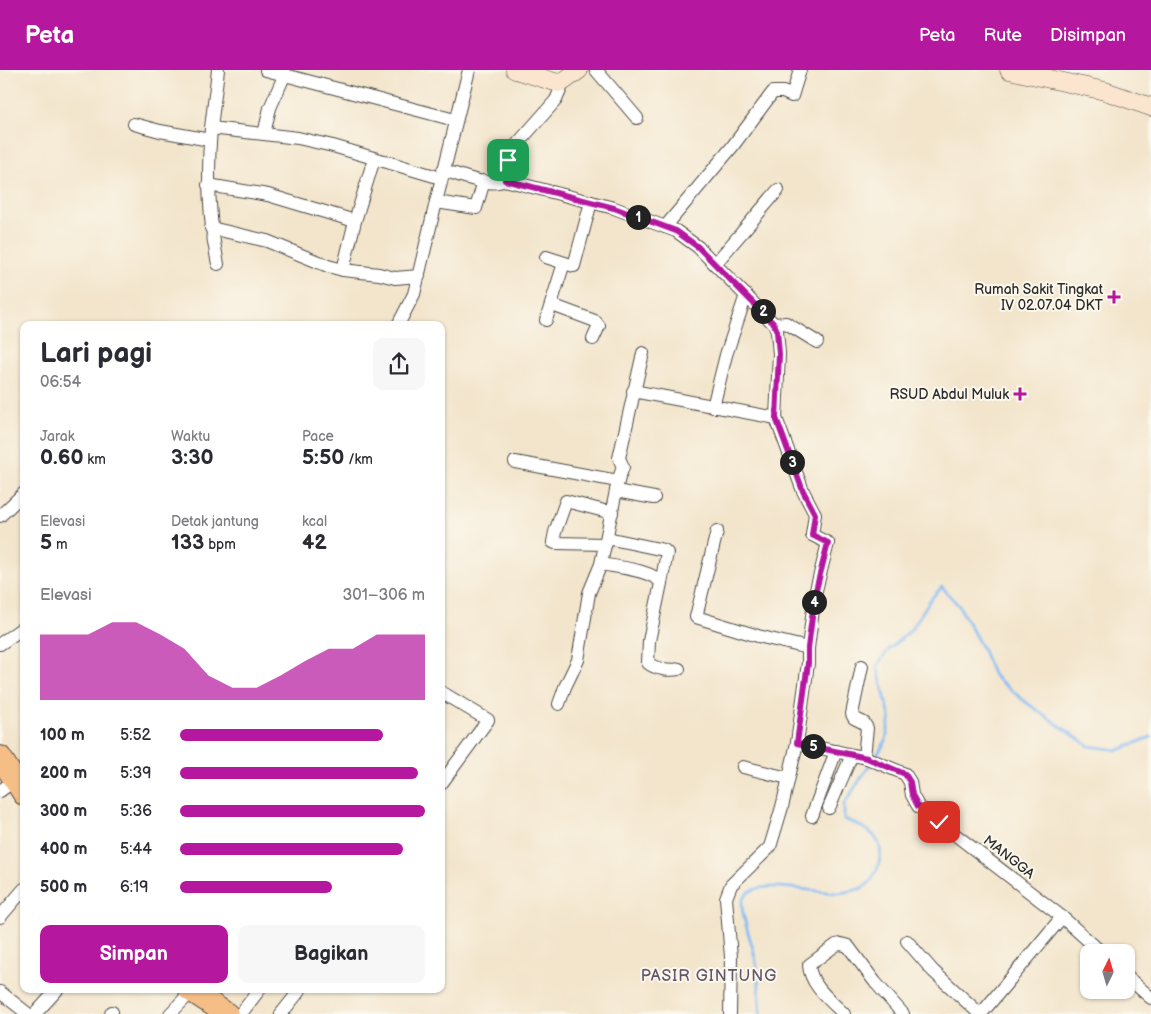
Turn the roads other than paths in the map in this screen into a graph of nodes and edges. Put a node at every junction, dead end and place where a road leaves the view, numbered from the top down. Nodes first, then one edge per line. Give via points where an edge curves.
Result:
1 (218, 70) edge
2 (266, 70) edge
3 (469, 70) edge
4 (515, 70) edge
5 (579, 70) edge
6 (596, 70) edge
7 (800, 70) edge
8 (1009, 70) edge
9 (284, 74) junction
10 (564, 82) junction
11 (1151, 107) edge
12 (637, 118) dead end
13 (456, 120) junction
14 (134, 124) dead end
15 (210, 134) junction
16 (264, 134) junction
17 (374, 159) junction
18 (442, 174) junction
19 (505, 180) junction
20 (484, 181) junction
21 (208, 185) junction
22 (778, 190) dead end
23 (436, 202) junction
24 (591, 202) junction
25 (355, 221) junction
26 (666, 227) junction
27 (211, 228) junction
28 (546, 257) dead end
29 (564, 263) junction
30 (218, 264) dead end
31 (715, 264) junction
32 (343, 270) junction
33 (419, 276) junction
34 (396, 278) junction
35 (414, 294) junction
36 (746, 295) junction
37 (552, 305) junction
38 (546, 320) dead end
39 (400, 321) edge
40 (774, 324) junction
41 (593, 339) dead end
42 (817, 342) dead end
43 (643, 353) dead end
44 (633, 391) junction
45 (713, 407) junction
46 (776, 418) junction
47 (515, 462) dead end
48 (617, 486) junction
49 (20, 497) edge
50 (654, 498) dead end
51 (612, 512) junction
52 (0, 516) edge
53 (717, 530) dead end
54 (607, 541) junction
55 (601, 564) junction
56 (661, 583) junction
57 (20, 630) edge
58 (0, 644) edge
59 (808, 648) junction
60 (862, 666) dead end
61 (679, 668) dead end
62 (445, 694) edge
63 (559, 704) dead end
64 (797, 743) junction
65 (836, 751) junction
66 (861, 756) junction
67 (0, 757) edge
68 (743, 767) dead end
69 (788, 778) junction
70 (445, 779) edge
71 (13, 788) edge
72 (830, 808) dead end
73 (812, 816) dead end
74 (20, 894) edge
75 (1062, 917) junction
76 (0, 918) edge
77 (907, 941) dead end
78 (1092, 944) edge
79 (1135, 984) edge
80 (0, 992) edge
81 (54, 993) edge
82 (189, 993) edge
83 (194, 993) edge
84 (257, 993) edge
85 (298, 993) edge
86 (1151, 998) edge
87 (28, 1014) edge
88 (34, 1014) edge
89 (170, 1014) edge
90 (226, 1014) edge
91 (239, 1014) edge
92 (281, 1014) edge
93 (730, 1014) edge
94 (844, 1014) edge
95 (903, 1014) edge
96 (980, 1014) edge

1 - 15 street
2 - 9 street
3 - 13 street
4 - 10 street via 552,82
5 - 10 street
6 - 12 street
7 - 26 street via 792,96 773,92
8 - 11 street via 1106,91
9 - 13 street
9 - 16 street via 270,108
10 - 19 street via 556,100 512,150
13 - 18 street
14 - 15 street via 160,131
15 - 16 street
15 - 21 street
16 - 17 street via 298,138
17 - 18 street
17 - 25 street
18 - 20 street
18 - 23 street
19 - 20 street via 495,183
19 - 24 street
20 - 23 street via 476,208
21 - 25 street via 268,195
21 - 27 street
22 - 31 street
23 - 33 street
24 - 26 street
24 - 29 street via 574,266
25 - 32 street
26 - 31 street via 698,247
27 - 30 street
27 - 32 street via 268,241
28 - 29 street
29 - 37 street
31 - 36 street
32 - 34 street
33 - 34 street
33 - 35 street
34 - 35 street
35 - 39 street
36 - 40 street
36 - 45 street
37 - 38 street
37 - 41 street via 595,321 599,326
40 - 42 street via 786,323
40 - 46 street via 779,354
43 - 44 street
44 - 45 street
44 - 48 street via 619,458 623,468
45 - 46 street
46 - 59 street via 815,514 812,535 828,543 815,594
47 - 48 street
48 - 50 street
48 - 51 street
49 - 52 street
51 - 54 street
51 - 54 street via 566,501 553,542
53 - 59 street via 696,617
54 - 55 street
54 - 56 street via 664,550 667,553
55 - 56 street via 649,574
55 - 63 street via 589,593 578,660
56 - 61 street via 647,659 651,666
57 - 58 street
59 - 64 street
60 - 66 street via 852,714 867,728
62 - 70 street via 488,720
64 - 65 street, MANGGA
64 - 69 street
65 - 66 street, MANGGA
65 - 73 street
66 - 72 street
66 - 75 street, MANGGA via 905,774 918,806
67 - 71 highway
68 - 69 street
69 - 93 street via 770,848 727,891
74 - 76 street
75 - 78 street, MANGGA
75 - 96 street
77 - 96 street via 933,971
79 - 86 street
80 - 87 street
81 - 88 street
82 - 89 street
83 - 90 highway
84 - 91 street
85 - 92 street
94 - 95 street via 816,985 809,969 841,944 848,946

